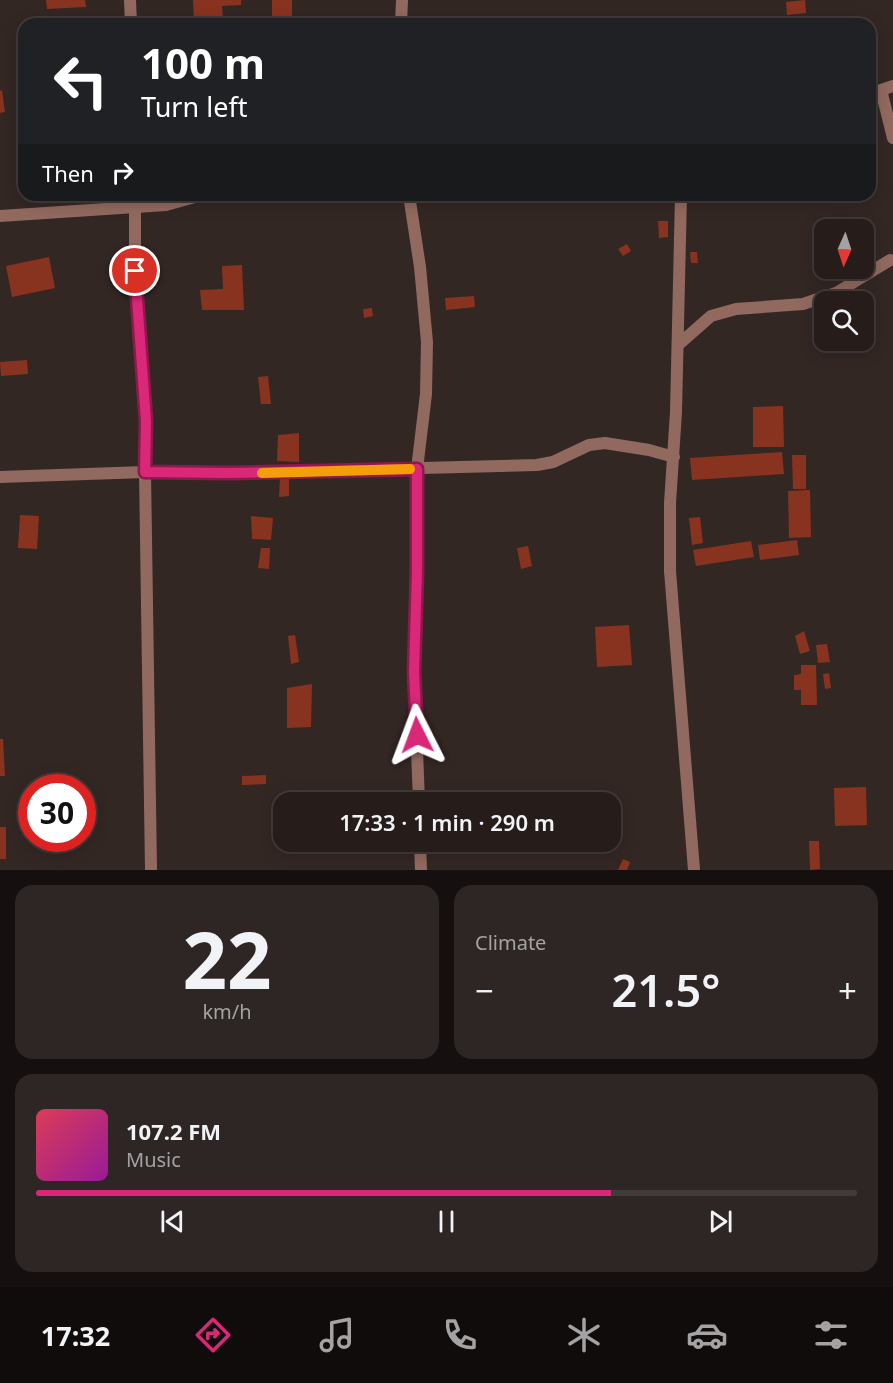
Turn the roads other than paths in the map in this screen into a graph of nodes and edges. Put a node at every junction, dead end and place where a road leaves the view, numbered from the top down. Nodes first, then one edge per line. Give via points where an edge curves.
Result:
1 (130, 0) edge
2 (402, 0) edge
3 (131, 18) edge
4 (401, 18) edge
5 (881, 90) edge
6 (893, 138) edge
7 (135, 201) edge
8 (180, 201) edge
9 (410, 201) edge
10 (681, 201) edge
11 (135, 208) junction
12 (0, 216) edge
13 (890, 260) dead end
14 (678, 345) junction
15 (674, 456) junction
16 (417, 469) junction
17 (145, 472) junction
18 (0, 477) edge
19 (419, 792) edge
20 (420, 852) edge
21 (151, 870) edge
22 (421, 870) edge
23 (693, 870) edge

1 - 3 street
2 - 4 street
5 - 6 street
7 - 11 street
8 - 11 street
9 - 16 street via 427,342 426,394
10 - 14 street
11 - 12 street
11 - 17 street
13 - 14 street via 836,293 803,304 736,309 711,316
14 - 15 street
15 - 16 street via 605,443 589,445 537,465
15 - 23 street via 670,571
16 - 17 street
16 - 19 street via 414,672
17 - 18 street
17 - 21 street
20 - 22 street

